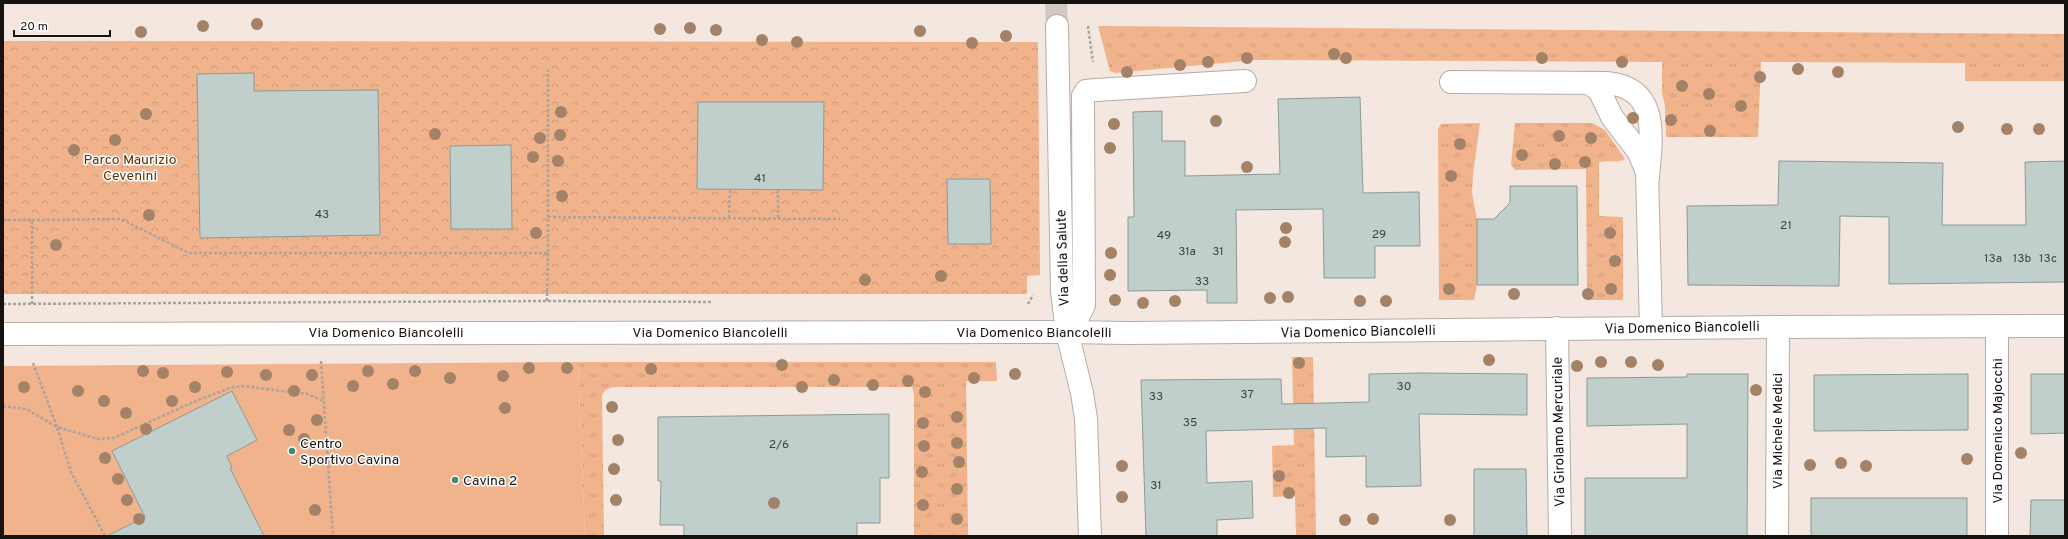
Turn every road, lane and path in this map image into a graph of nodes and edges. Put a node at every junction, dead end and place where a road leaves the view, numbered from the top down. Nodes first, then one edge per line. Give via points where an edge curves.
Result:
1 (1056, 26) tunnel mouth
2 (548, 70) dead end
3 (1245, 81) dead end
4 (1451, 82) dead end
5 (1588, 83) junction
6 (1648, 178) junction
7 (730, 190) dead end
8 (778, 190) dead end
9 (548, 217) junction
10 (729, 218) junction
11 (778, 219) junction
12 (840, 219) dead end
13 (3, 220) edge
14 (32, 220) junction
15 (548, 253) junction
16 (1034, 292) dead end
17 (547, 301) junction
18 (712, 302) dead end
19 (3, 304) edge
20 (32, 304) junction
21 (1027, 305) dead end
22 (1778, 326) junction
23 (1997, 326) junction
24 (2065, 326) edge
25 (1557, 328) junction
26 (1651, 328) junction
27 (1067, 332) junction
28 (3, 334) edge
29 (32, 360) dead end
30 (321, 360) dead end
31 (324, 400) junction
32 (3, 406) edge
33 (56, 427) junction
34 (104, 536) edge
35 (333, 536) edge
36 (1090, 536) edge
37 (1560, 536) edge
38 (1778, 536) edge
39 (1997, 536) edge

1 - 27 street, Via della Salute via 1062,292
2 - 9 path
3 - 27 street via 1086,91 1083,96 1084,305
4 - 5 street
5 - 6 street via 1599,90 1612,117 1638,151
5 - 6 street via 1616,84 1626,88 1635,93 1646,107 1651,125
6 - 26 street
7 - 10 path
8 - 11 path
9 - 10 path
9 - 15 path
10 - 11 path
11 - 12 path
13 - 14 path
14 - 15 path via 121,219 189,253
14 - 20 path
15 - 17 path
16 - 21 path
17 - 18 path
17 - 20 path
19 - 20 path
22 - 23 street, Via Domenico Biancolelli
22 - 26 street, Via Domenico Biancolelli
22 - 38 street, Via Michele Medici
23 - 24 street, Via Domenico Biancolelli
23 - 39 street, Via Domenico Majocchi
25 - 26 street, Via Domenico Biancolelli
25 - 27 street, Via Domenico Biancolelli
25 - 37 street, Via Girolamo Mercuriale
27 - 28 street, Via Domenico Biancolelli
27 - 36 street, Via della Salute via 1086,419
29 - 33 path
30 - 31 path
31 - 33 path via 307,394 243,386 198,400 114,438 98,439
31 - 35 path
32 - 33 path via 26,409
33 - 34 path via 71,472

